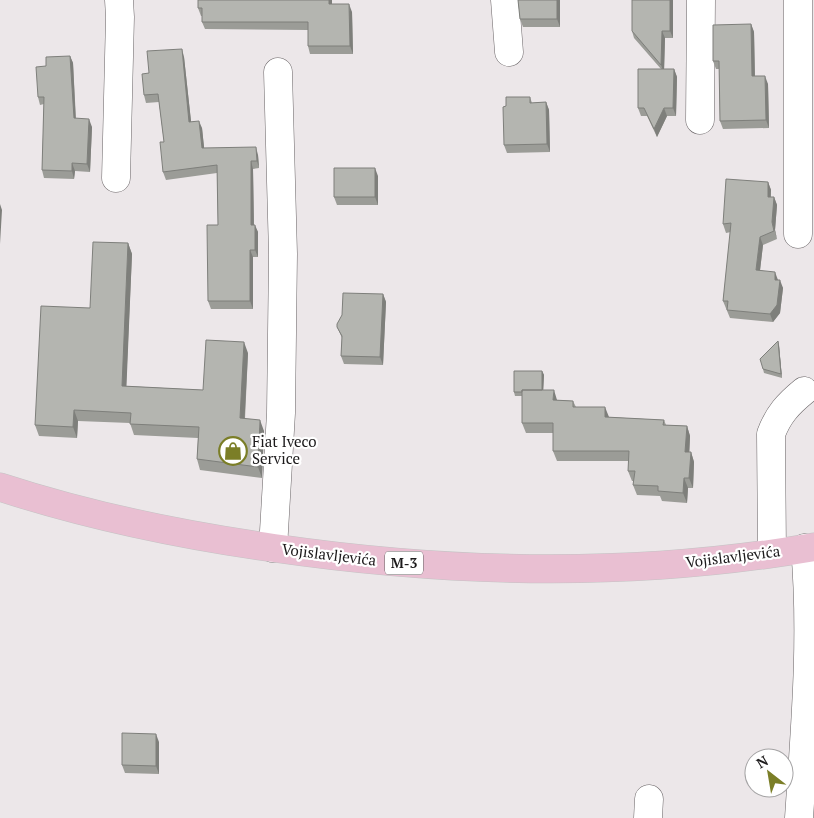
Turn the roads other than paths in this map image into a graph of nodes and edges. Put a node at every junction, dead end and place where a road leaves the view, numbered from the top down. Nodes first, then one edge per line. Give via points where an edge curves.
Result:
1 (119, 0) edge
2 (505, 0) edge
3 (701, 0) edge
4 (798, 0) edge
5 (509, 52) dead end
6 (278, 72) dead end
7 (700, 120) dead end
8 (116, 178) dead end
9 (798, 234) dead end
10 (804, 391) dead end
11 (0, 487) edge
12 (809, 547) edge
13 (273, 548) junction
14 (772, 552) junction
15 (799, 818) edge

1 - 8 street
2 - 5 street
3 - 7 street
4 - 9 street
6 - 13 street via 283,264 281,413
10 - 14 street via 776,420 771,434
11 - 13 main road, Vojislavljevića / M-3 via 114,520
12 - 14 main road, Vojislavljevića / M-3
12 - 15 street via 808,687
13 - 14 main road, Vojislavljevića / M-3 via 411,564 534,570 700,563

